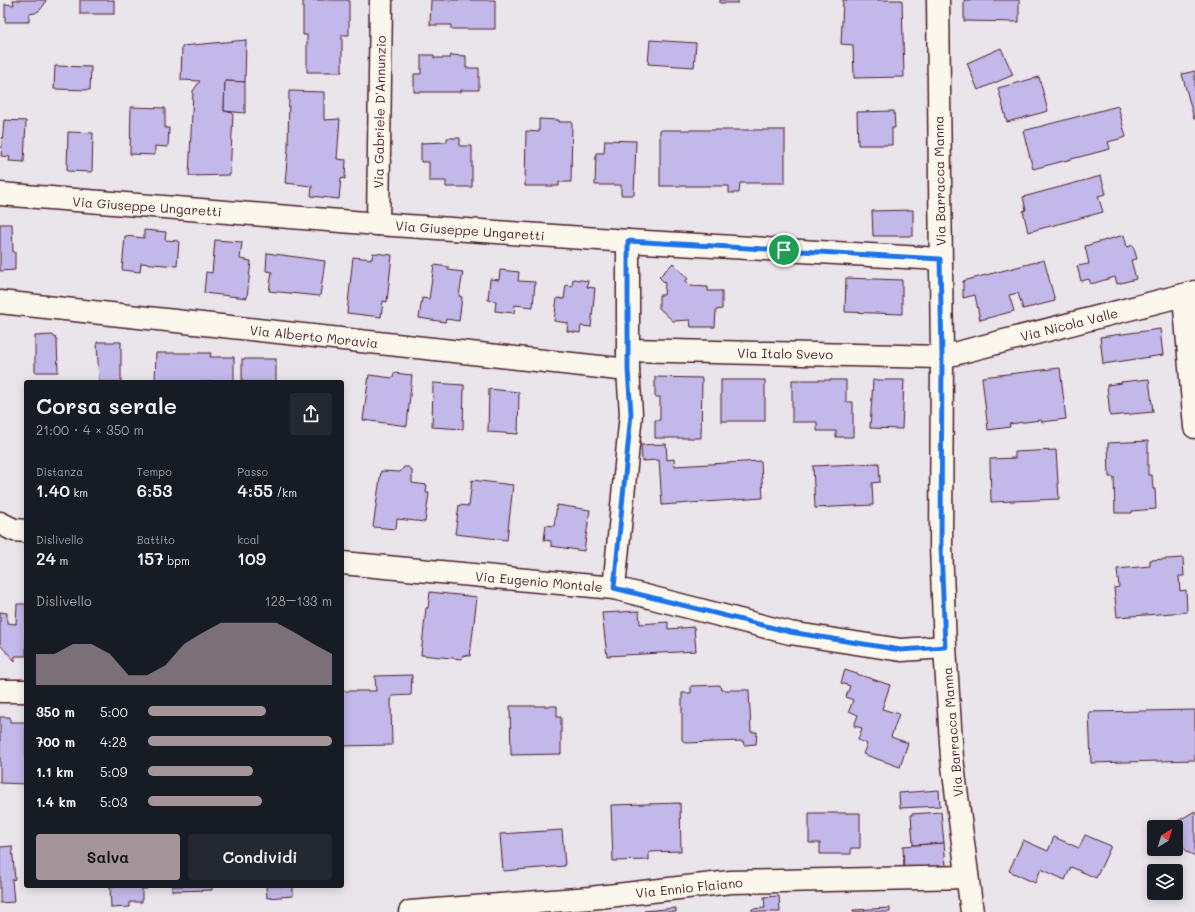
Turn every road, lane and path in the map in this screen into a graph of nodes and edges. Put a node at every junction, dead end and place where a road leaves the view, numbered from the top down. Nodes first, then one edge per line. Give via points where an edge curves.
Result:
1 (381, 0) edge
2 (938, 0) edge
3 (0, 194) edge
4 (378, 224) junction
5 (628, 241) junction
6 (940, 259) junction
7 (1190, 293) edge
8 (0, 302) edge
9 (942, 357) junction
10 (628, 360) junction
11 (1195, 427) edge
12 (0, 524) edge
13 (24, 531) edge
14 (344, 563) edge
15 (614, 588) junction
16 (945, 647) junction
17 (0, 691) edge
18 (24, 691) edge
19 (968, 877) junction
20 (590, 905) edge
21 (410, 912) edge
22 (972, 912) edge

1 - 4 street, Via Gabriele D'Annunzio
2 - 6 street, Via Barracca Manna
3 - 4 street, Via Giuseppe Ungaretti
4 - 5 street, Via Giuseppe Ungaretti
5 - 6 street, Via Giuseppe Ungaretti
5 - 10 street
6 - 9 street, Via Barracca Manna
7 - 9 street, Via Nicola Valle
7 - 11 street
8 - 10 street, Via Alberto Moravia
9 - 10 street, Via Italo Svevo
9 - 16 street, Via Barracca Manna via 941,546
10 - 15 street via 631,414
12 - 13 street
14 - 15 street, Via Eugenio Montale
15 - 16 street, Via Eugenio Montale via 790,632 901,650
16 - 19 street, Via Barracca Manna via 952,758
17 - 18 street
19 - 20 street, Via Ennio Flaiano via 731,882
19 - 22 street, Via Barracca Manna
20 - 21 street, Via Ennio Flaiano

